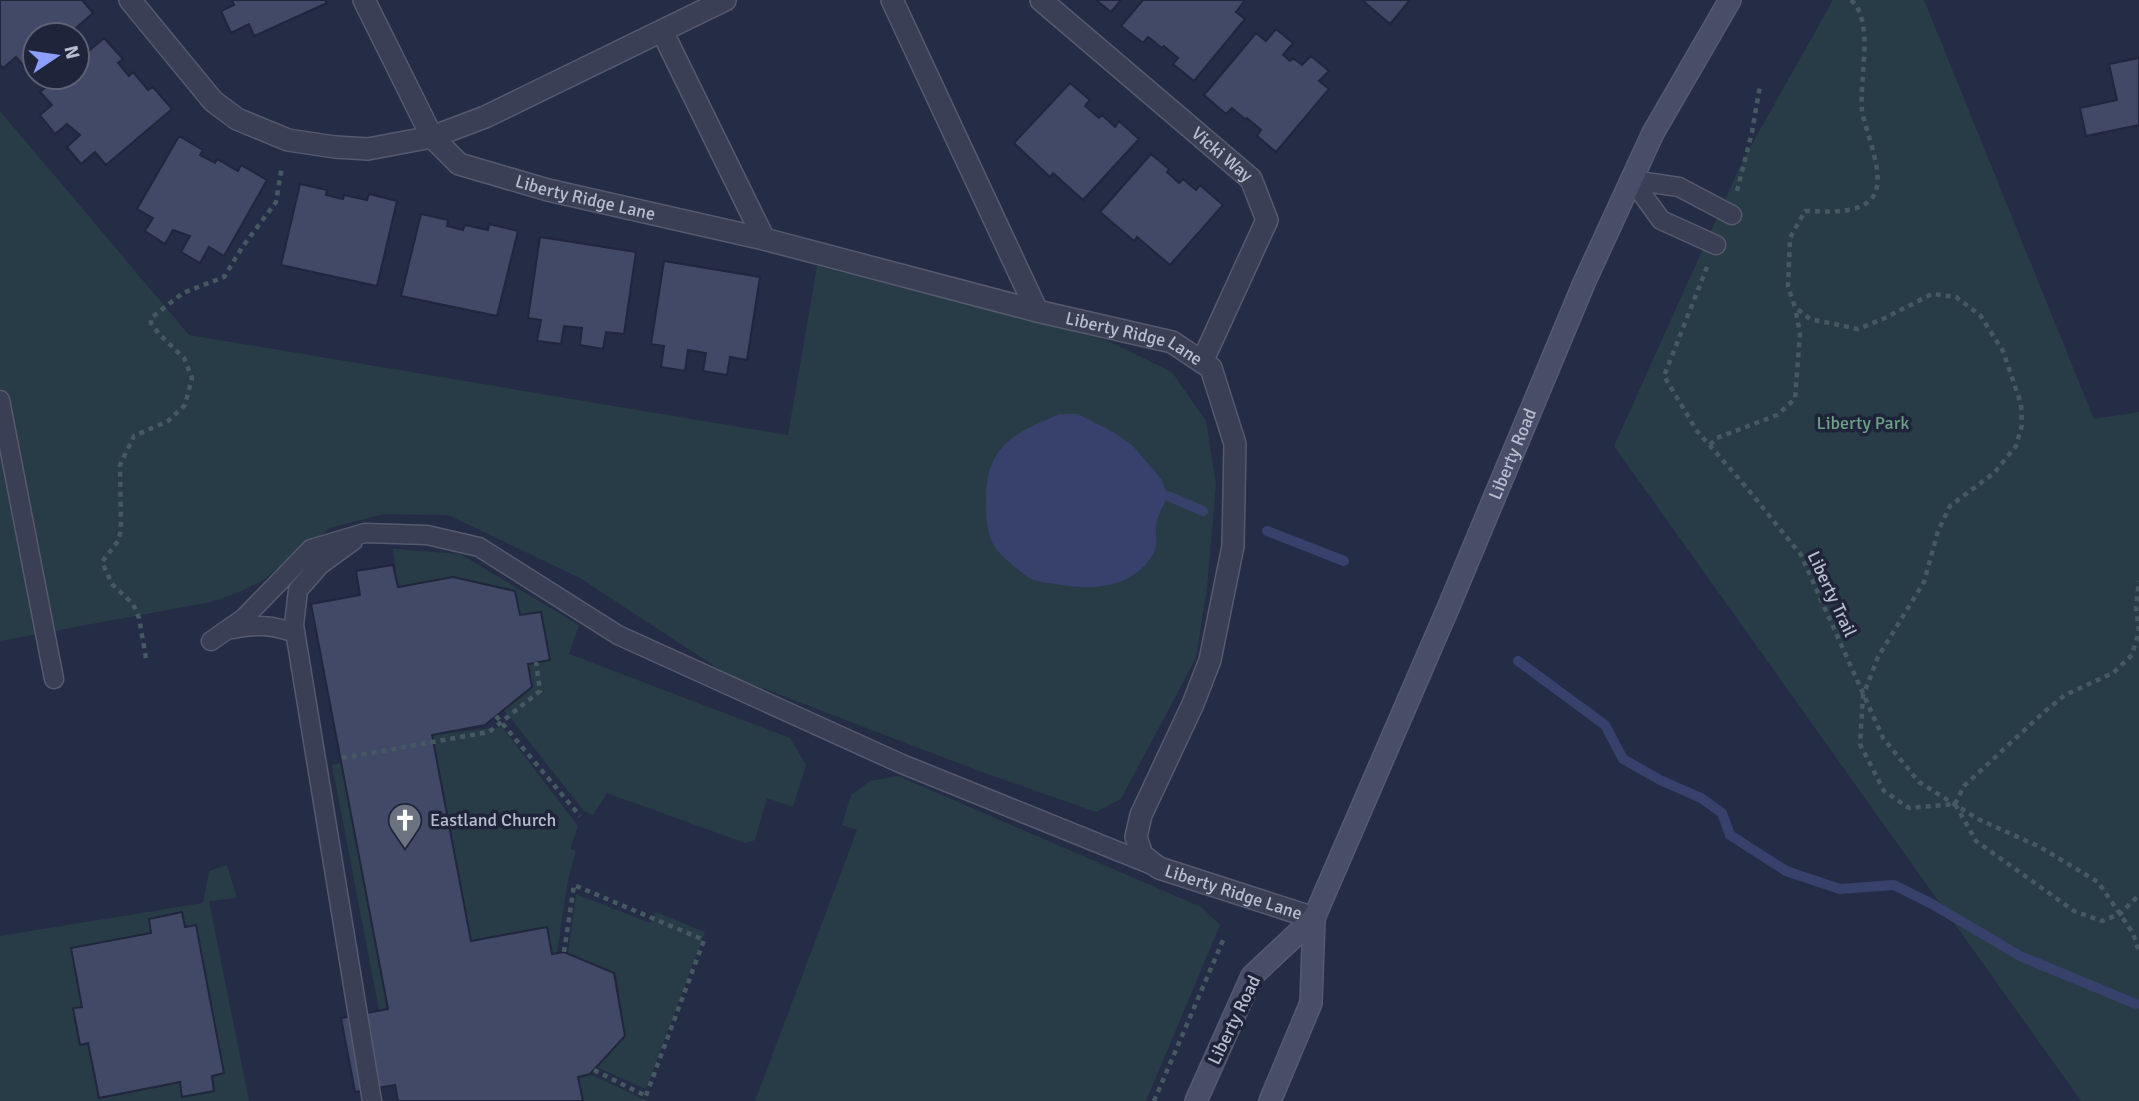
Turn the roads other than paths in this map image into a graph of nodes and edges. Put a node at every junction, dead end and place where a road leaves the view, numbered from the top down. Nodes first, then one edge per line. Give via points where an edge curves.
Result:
1 (130, 0) edge
2 (364, 0) edge
3 (726, 0) edge
4 (892, 0) edge
5 (1041, 0) edge
6 (1730, 0) edge
7 (662, 31) junction
8 (432, 137) junction
9 (1632, 180) junction
10 (1732, 215) road end
11 (764, 239) junction
12 (1716, 245) road end
13 (1037, 311) junction
14 (1202, 362) junction
15 (0, 400) edge
16 (365, 533) junction
17 (294, 633) junction
18 (54, 679) dead end
19 (1159, 868) junction
20 (1314, 918) junction
21 (372, 1101) edge
22 (1196, 1101) edge
23 (1270, 1101) edge

1 - 8 street via 213,101 237,119 281,137 335,147 368,149
2 - 8 street, Liberty Ridge Lane
3 - 7 street
4 - 13 street
5 - 14 street, Vicki Way via 1251,179 1267,220
6 - 9 main road, Liberty Road via 1653,133
7 - 8 street via 485,117
7 - 11 street
8 - 11 street, Liberty Ridge Lane via 459,164 548,190
9 - 10 lane via 1679,187
9 - 12 lane via 1661,220
9 - 20 main road, Liberty Road
11 - 13 street, Liberty Ridge Lane
13 - 14 street, Liberty Ridge Lane via 1172,341
14 - 19 street, Liberty Ridge Lane via 1211,368 1235,444 1233,546 1210,660 1141,815 1136,837 1142,855
15 - 18 lane
16 - 17 lane via 320,565 299,590
16 - 17 lane via 311,549 244,618 218,636 251,625 274,625
16 - 19 lane via 427,535 479,547 618,635 902,764
17 - 21 lane
19 - 20 street, Liberty Ridge Lane
20 - 22 main road, Liberty Road via 1252,976
20 - 23 main road, Liberty Road via 1311,1003

